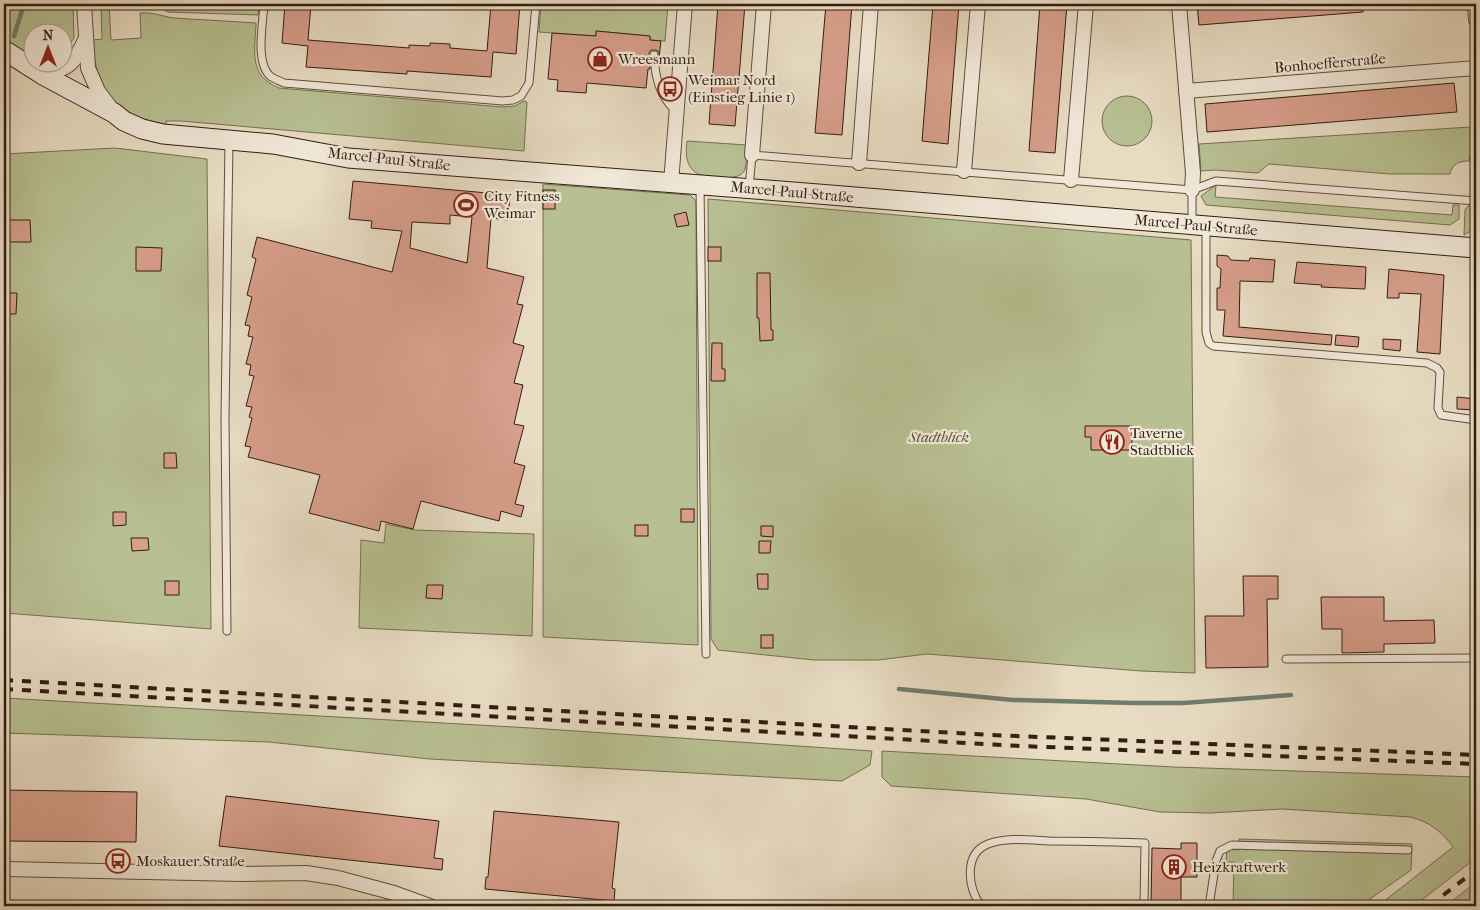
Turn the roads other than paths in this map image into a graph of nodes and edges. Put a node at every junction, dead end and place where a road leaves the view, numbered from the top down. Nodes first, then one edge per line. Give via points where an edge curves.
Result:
1 (84, 4) edge
2 (264, 4) edge
3 (536, 4) edge
4 (685, 4) edge
5 (764, 4) edge
6 (871, 4) edge
7 (978, 4) edge
8 (1086, 4) edge
9 (1179, 4) edge
10 (1475, 4) edge
11 (1476, 20) edge
12 (86, 39) junction
13 (4, 50) edge
14 (654, 55) dead end
15 (1476, 68) edge
16 (43, 75) junction
17 (1186, 91) junction
18 (677, 111) junction
19 (114, 113) junction
20 (229, 140) junction
21 (752, 155) junction
22 (858, 163) junction
23 (964, 171) junction
24 (1071, 180) junction
25 (672, 183) junction
26 (700, 185) junction
27 (749, 188) junction
28 (1192, 190) junction
29 (1476, 201) edge
30 (1199, 226) junction
31 (1476, 248) edge
32 (1476, 420) edge
33 (227, 630) dead end
34 (706, 654) dead end
35 (1476, 658) edge
36 (1286, 659) dead end
37 (1408, 850) dead end
38 (4, 869) edge
39 (429, 906) edge
40 (981, 906) edge
41 (1144, 906) edge
42 (1209, 906) edge

1 - 12 street, Marcel-Paul-Straße
2 - 3 lane via 261,53 264,68 271,77 284,83 503,101 521,96 529,83
4 - 18 street
5 - 21 street
6 - 22 street
7 - 23 street
8 - 24 street
9 - 17 street
10 - 11 street
12 - 16 street via 76,60 60,71
12 - 19 street, Marcel-Paul-Straße via 88,68 98,91
13 - 16 street, Marcel-Paul-Straße
14 - 18 lane via 658,85
15 - 17 street, Bonhoefferstraße
16 - 19 street, Marcel-Paul-Straße
17 - 28 street
18 - 25 street
19 - 20 street, Marcel-Paul-Straße via 142,129 163,134
20 - 25 street, Marcel-Paul-Straße via 294,146 348,158
20 - 33 lane via 225,410
21 - 22 lane
21 - 27 lane
22 - 23 lane
23 - 24 lane
24 - 28 lane
25 - 26 street, Marcel-Paul-Straße
26 - 27 street, Marcel-Paul-Straße
26 - 34 lane
27 - 30 street, Marcel-Paul-Straße
28 - 29 lane via 1216,181
28 - 30 lane
30 - 31 street, Marcel-Paul-Straße
30 - 32 lane via 1206,332 1213,346 1427,363 1440,372 1438,408 1441,415
35 - 36 lane
37 - 42 lane via 1232,846 1220,851 1216,861
38 - 39 street via 306,873 357,883
40 - 41 lane via 974,897 970,882 970,868 976,853 986,844 1022,840 1145,843

